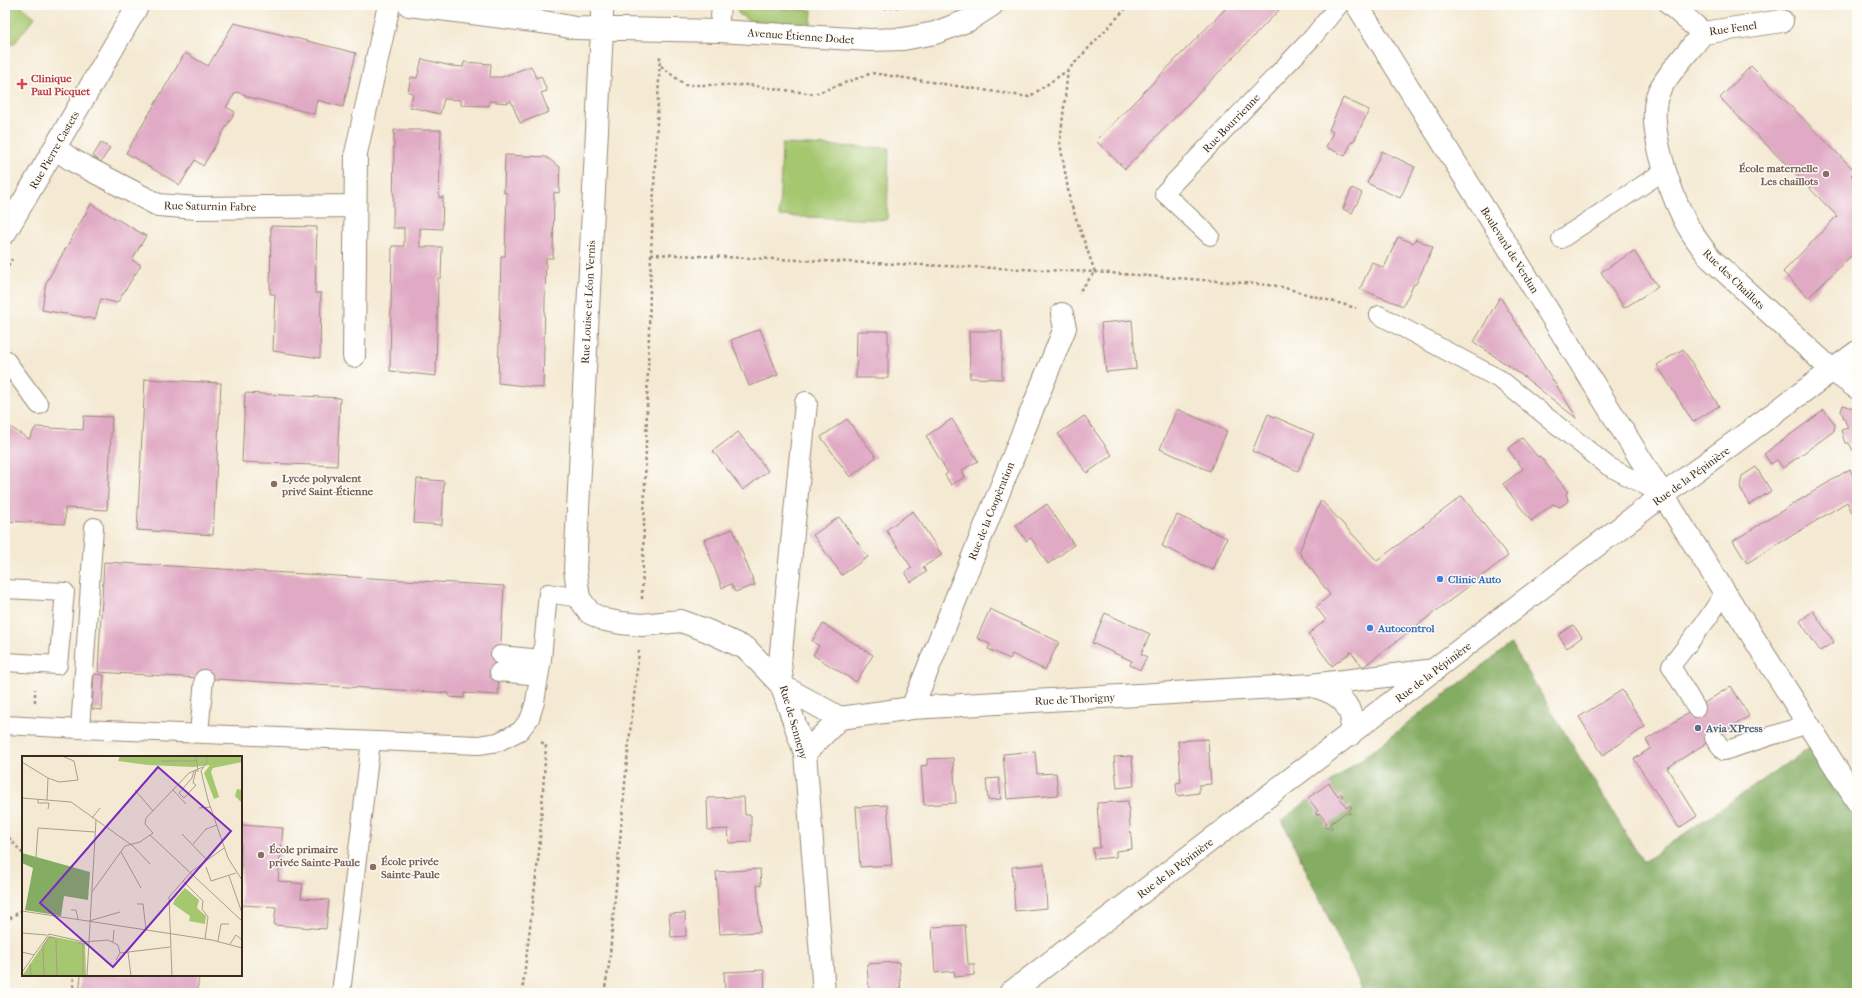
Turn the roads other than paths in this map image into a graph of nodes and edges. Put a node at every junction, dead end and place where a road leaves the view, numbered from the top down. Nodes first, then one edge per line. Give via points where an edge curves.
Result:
1 (138, 5) edge
2 (389, 5) edge
3 (409, 5) edge
4 (602, 5) edge
5 (721, 5) edge
6 (992, 5) edge
7 (1339, 5) edge
8 (1357, 5) edge
9 (1671, 5) edge
10 (552, 14) edge
11 (1782, 21) dead end
12 (602, 30) junction
13 (719, 31) junction
14 (1703, 33) junction
15 (56, 148) junction
16 (1664, 170) junction
17 (355, 206) junction
18 (5, 233) edge
19 (1210, 236) dead end
20 (1561, 238) dead end
21 (1062, 314) dead end
22 (1379, 315) road end
23 (1857, 352) edge
24 (354, 356) dead end
25 (5, 359) edge
26 (1833, 371) junction
27 (1857, 388) edge
28 (806, 403) dead end
29 (39, 405) dead end
30 (1663, 495) junction
31 (94, 527) dead end
32 (5, 589) edge
33 (1725, 592) junction
34 (579, 598) junction
35 (5, 662) edge
36 (500, 664) dead end
37 (541, 667) junction
38 (1435, 670) junction
39 (204, 679) dead end
40 (1311, 685) junction
41 (782, 686) junction
42 (912, 708) junction
43 (1696, 708) dead end
44 (840, 718) junction
45 (1808, 724) junction
46 (5, 725) edge
47 (80, 729) junction
48 (200, 733) junction
49 (1350, 735) junction
50 (1714, 738) dead end
51 (371, 741) junction
52 (805, 753) junction
53 (1857, 802) edge
54 (341, 993) edge
55 (824, 993) edge
56 (1010, 993) edge

1 - 15 street, Rue Pierre Castets
2 - 17 street via 356,153
3 - 10 street, Avenue Étienne Dodet
4 - 12 street, Rue Louise et Léon Vernis
5 - 13 lane
6 - 13 street, Avenue Étienne Dodet via 969,20 935,33 903,39 870,40
7 - 19 lane, Rue Bourrienne via 1312,38 1164,193
8 - 30 street, Boulevard de Verdun
9 - 14 street, Rue Fenel
10 - 12 street, Avenue Étienne Dodet via 575,28
11 - 14 street, Rue Fenel
12 - 13 street, Avenue Étienne Dodet
12 - 34 street, Rue Louise et Léon Vernis via 575,569
14 - 16 street, Rue des Chaillots via 1659,92 1654,110 1655,129
15 - 17 street, Rue Saturnin Fabre via 72,160 158,205 197,208
15 - 18 street, Rue Pierre Castets
16 - 20 lane
16 - 26 street, Rue des Chaillots via 1682,217 1710,258
17 - 24 street
21 - 42 street, Rue de la Coopèration via 1065,328
22 - 30 lane via 1501,380 1608,466
23 - 26 street, Rue de la Pépinière
25 - 29 lane
26 - 27 street, Rue des Chaillots
26 - 30 street, Rue de la Pépinière
28 - 41 street, Rue de Sennepy via 782,627
30 - 33 street, Boulevard de Verdun
30 - 38 street, Rue de la Pépinière
31 - 47 lane
32 - 35 lane via 65,592 58,665
33 - 43 lane via 1670,666
33 - 45 street, Boulevard de Verdun
34 - 37 lane via 548,593
34 - 41 street via 590,613 605,620 642,625 681,621 708,631 747,649
36 - 37 lane
37 - 51 lane via 530,718 520,731 498,742 479,745
38 - 40 street, Rue de Thorigny
38 - 49 street, Rue de la Pépinière
39 - 48 lane
40 - 42 street, Rue de Thorigny
40 - 49 street, Rue de Thorigny via 1334,692 1343,700 1352,716
41 - 44 street
41 - 52 street, Rue de Sennepy
42 - 44 street, Rue de Thorigny
44 - 52 street
45 - 50 lane via 1724,751
45 - 53 street, Boulevard de Verdun
46 - 47 lane
47 - 48 lane
48 - 51 lane
49 - 56 street, Rue de la Pépinière
51 - 54 lane
52 - 55 street, Rue de Sennepy

